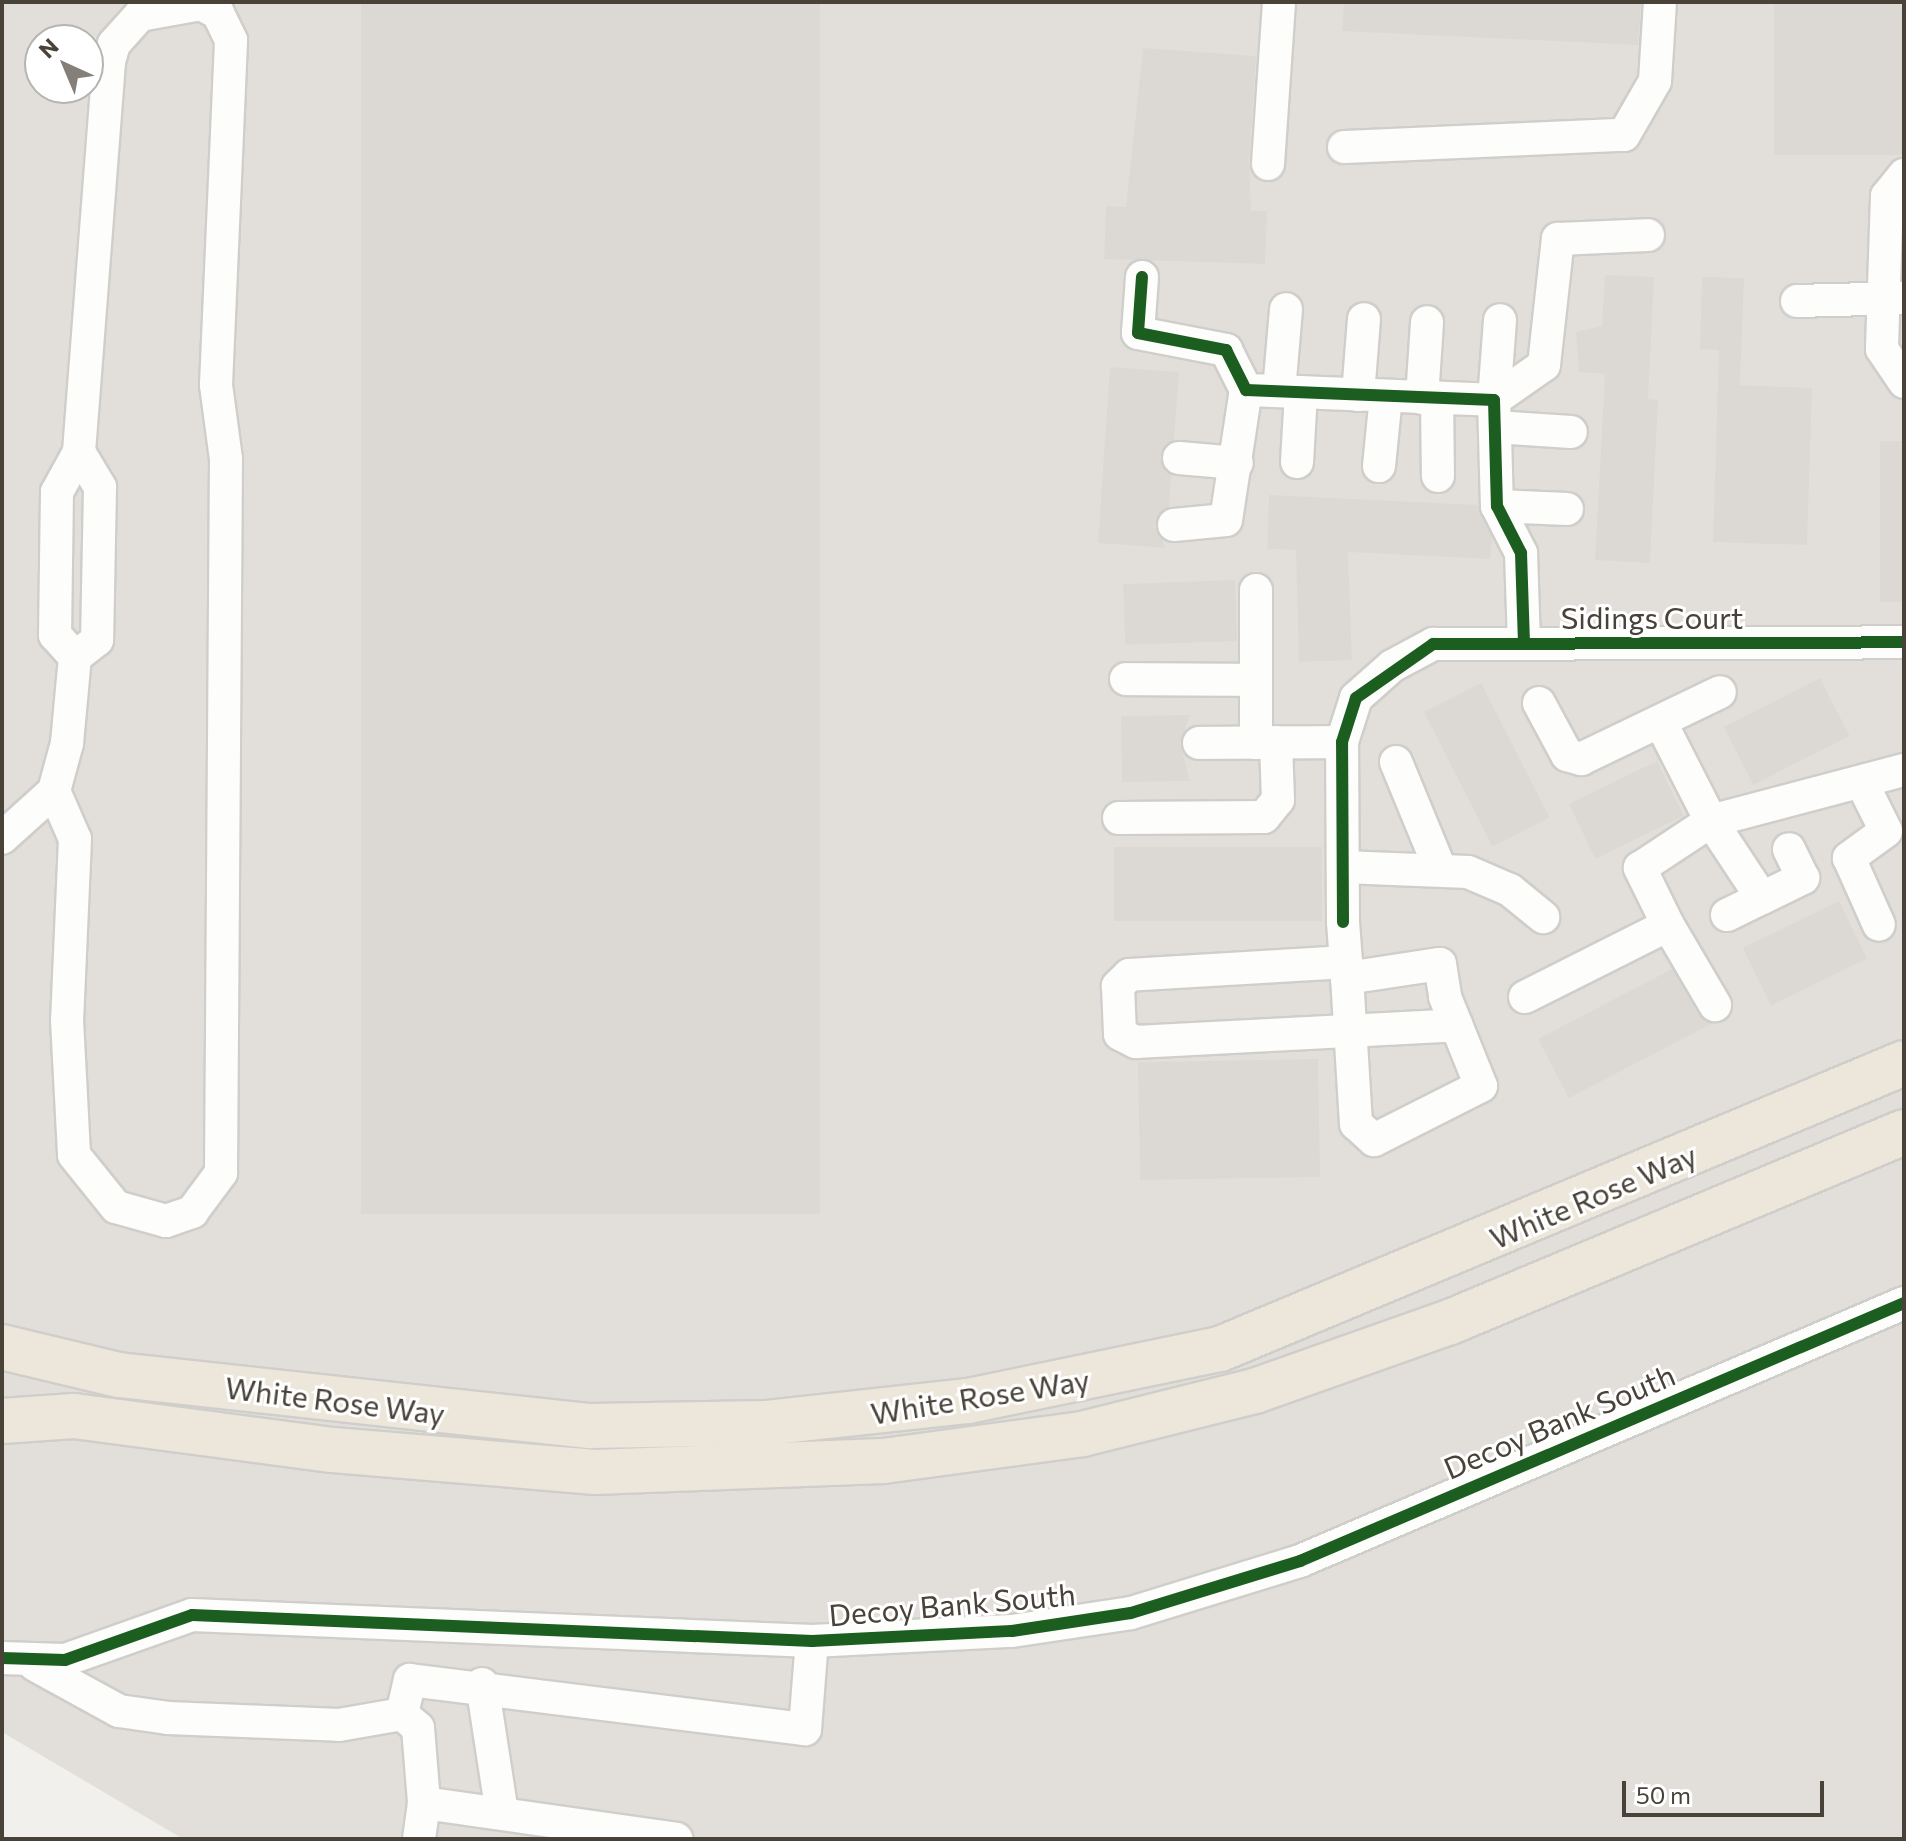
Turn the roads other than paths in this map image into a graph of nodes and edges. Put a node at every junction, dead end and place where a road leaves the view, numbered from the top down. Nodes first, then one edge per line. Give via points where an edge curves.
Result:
1 (1279, 2) edge
2 (1660, 2) edge
3 (1344, 147) dead end
4 (1268, 164) dead end
5 (1904, 175) edge
6 (1648, 235) dead end
7 (1142, 277) dead end
8 (1894, 298) edge
9 (1797, 301) dead end
10 (1286, 309) dead end
11 (1364, 319) dead end
12 (1500, 320) dead end
13 (1427, 322) dead end
14 (1904, 382) edge
15 (1246, 390) junction
16 (1290, 392) junction
17 (1372, 395) junction
18 (1430, 398) junction
19 (1495, 413) junction
20 (1571, 432) dead end
21 (1179, 458) dead end
22 (1297, 462) dead end
23 (1237, 463) junction
24 (1379, 466) dead end
25 (1438, 476) dead end
26 (1497, 506) junction
27 (1567, 509) dead end
28 (1174, 525) dead end
29 (1256, 590) dead end
30 (1904, 642) edge
31 (1524, 644) junction
32 (1126, 679) dead end
33 (1256, 680) junction
34 (1720, 692) dead end
35 (1539, 703) dead end
36 (1661, 723) junction
37 (1266, 742) junction
38 (1342, 742) junction
39 (1199, 743) dead end
40 (1396, 762) dead end
41 (1904, 770) edge
42 (1863, 785) junction
43 (54, 791) junction
44 (1119, 818) dead end
45 (1711, 821) junction
46 (1895, 826) edge
47 (2, 838) edge
48 (1789, 849) dead end
49 (1343, 867) junction
50 (1440, 869) junction
51 (1762, 898) junction
52 (1727, 915) dead end
53 (1543, 917) dead end
54 (1668, 925) junction
55 (1879, 925) dead end
56 (1346, 970) junction
57 (1525, 997) dead end
58 (1715, 1005) dead end
59 (1457, 1025) junction
60 (1350, 1031) junction
61 (1904, 1063) edge
62 (1904, 1132) edge
63 (1904, 1303) edge
64 (2, 1347) edge
65 (2, 1421) edge
66 (812, 1641) junction
67 (2, 1658) edge
68 (35, 1665) junction
69 (482, 1684) junction
70 (402, 1714) junction
71 (424, 1803) junction
72 (502, 1813) junction
73 (419, 1839) edge
74 (676, 1839) edge

1 - 4 street
2 - 3 street via 1655,81 1624,135
5 - 8 street via 1887,196
6 - 19 street via 1558,239 1544,365
7 - 15 street via 1138,333 1226,350
8 - 9 street
8 - 14 street via 1882,349
10 - 16 street
11 - 17 street
12 - 19 street
13 - 18 street
15 - 16 street
15 - 23 street
16 - 17 street
16 - 22 street
17 - 18 street
17 - 24 street
18 - 19 street
18 - 25 street
19 - 20 street
19 - 26 street
21 - 23 street
23 - 28 street via 1226,520
26 - 27 street
26 - 31 street via 1521,553
29 - 33 street
30 - 31 street, Sidings Court
31 - 38 street, Sidings Court via 1433,644 1392,666 1356,698
32 - 33 street
33 - 37 street
34 - 36 street
35 - 36 street via 1574,759
36 - 45 street
37 - 38 street
37 - 39 street
37 - 44 street via 1278,800 1264,817
38 - 49 street, Sidings Court
40 - 50 street
41 - 42 street
42 - 45 street
42 - 46 street
43 - 43 street via 75,839 67,1020 74,1155 116,1207 166,1221 192,1212 221,1173 226,459 216,385 231,40 218,13 201,4 140,15 114,44 79,452 75,657 67,743
43 - 47 street
45 - 51 street
45 - 54 street via 1640,868
46 - 55 street via 1849,858
48 - 51 street via 1803,878
49 - 50 street
49 - 56 street, Sidings Court
50 - 53 street via 1486,879
51 - 52 street
54 - 57 street
54 - 58 street
56 - 59 street via 1440,964
56 - 60 street, Sidings Court
56 - 60 street via 1129,975 1118,986 1118,1024 1120,1034 1136,1042
59 - 60 street
59 - 60 street, Sidings Court via 1481,1086 1374,1140 1356,1124
61 - 64 highway, White Rose Way via 1220,1349 968,1401 765,1423 590,1426 134,1377
62 - 65 highway, White Rose Way via 1450,1322 1255,1391 1082,1434 883,1461 595,1472 333,1450 74,1416
63 - 66 street, Decoy Bank South via 1300,1561 1207,1592 1012,1631
66 - 68 street, Decoy Bank South via 242,1614 158,1623
66 - 69 street via 805,1729
67 - 68 street
68 - 70 street via 119,1711 168,1718 339,1725
69 - 70 street via 410,1680
69 - 72 street
70 - 71 street via 418,1728
71 - 72 street
71 - 73 street
72 - 74 street

